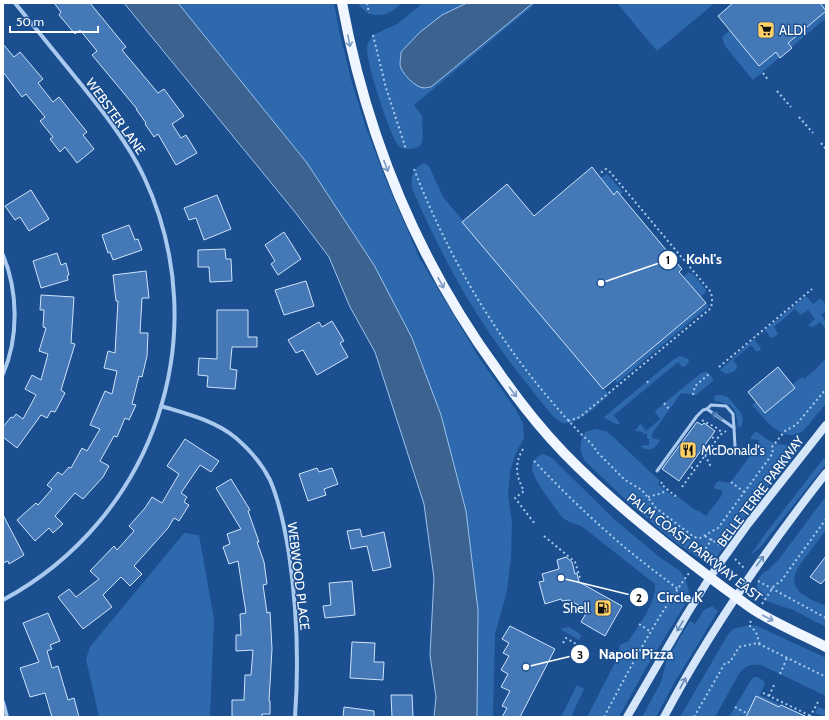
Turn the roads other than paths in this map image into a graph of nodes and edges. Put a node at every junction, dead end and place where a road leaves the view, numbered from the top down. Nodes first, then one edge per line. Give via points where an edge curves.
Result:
1 (15, 3) edge
2 (342, 3) edge
3 (3, 255) edge
4 (3, 374) edge
5 (161, 406) junction
6 (707, 409) junction
7 (826, 425) edge
8 (734, 428) junction
9 (735, 446) dead end
10 (657, 471) dead end
11 (826, 473) edge
12 (710, 577) junction
13 (736, 596) junction
14 (3, 600) edge
15 (826, 647) edge
16 (3, 702) edge
17 (7, 717) edge
18 (296, 717) edge
19 (627, 717) edge
20 (664, 717) edge

1 - 5 street, WEBSTER LANE via 119,134 141,170 157,208 170,256 175,307 172,358
2 -> 12 main road, PALM COAST PARKWAY EAST via 364,102 391,179 431,266 471,333 513,392 565,454 632,516
3 - 4 street via 11,276 14,306 11,345
5 - 14 street, WEBSTER LANE via 137,466 108,513 64,558
5 - 18 street, WEBWOOD PLACE via 204,420 228,432 252,453 271,484 278,501 287,541 296,606
8 -> 6 lane
6 - 8 lane via 711,405 726,406 732,414
6 - 10 lane via 697,416
7 - 12 main road, BELLE TERRE PARKWAY
8 - 9 lane
13 -> 11 main road
12 - 13 main road, PALM COAST PARKWAY EAST
12 -> 19 main road, BELLE TERRE PARKWAY
13 -> 15 main road, PALM COAST PARKWAY EAST via 757,612
20 -> 13 main road
16 - 17 street

